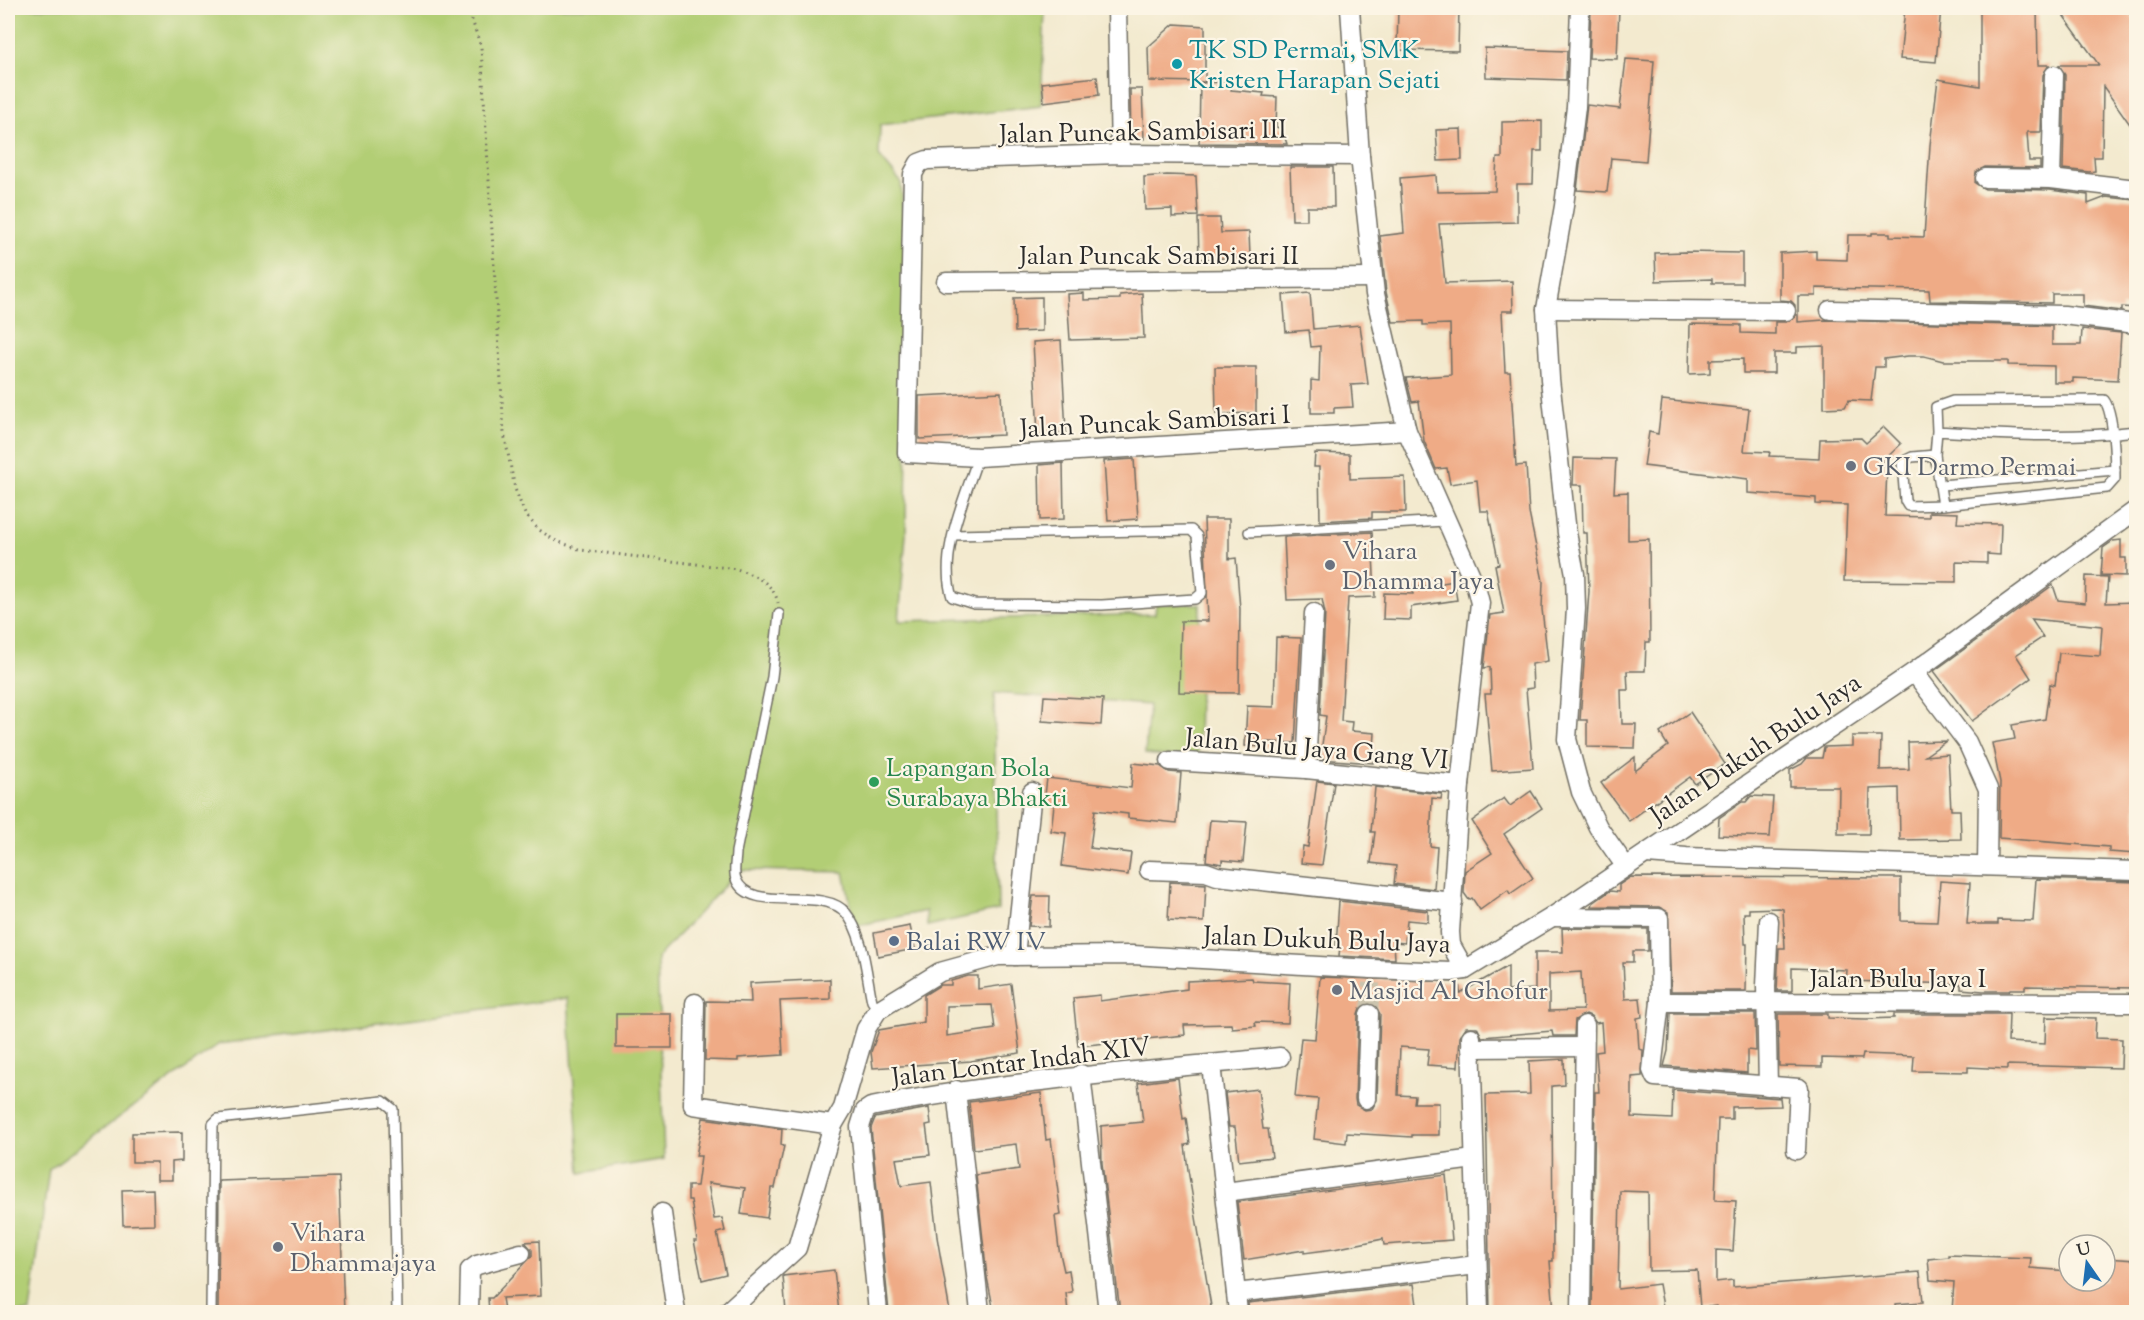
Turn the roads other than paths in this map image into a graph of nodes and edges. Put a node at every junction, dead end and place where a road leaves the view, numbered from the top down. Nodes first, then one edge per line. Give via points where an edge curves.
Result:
1 (1117, 8) edge
2 (1350, 8) edge
3 (1580, 8) edge
4 (2054, 75) dead end
5 (1120, 154) junction
6 (1360, 156) junction
7 (1985, 178) dead end
8 (2051, 179) junction
9 (2136, 189) edge
10 (1372, 278) junction
11 (946, 282) dead end
12 (1546, 309) junction
13 (1786, 310) dead end
14 (1830, 310) dead end
15 (2136, 324) edge
16 (1407, 431) junction
17 (1937, 431) junction
18 (2136, 431) edge
19 (2111, 433) junction
20 (907, 453) joint
21 (1935, 455) junction
22 (978, 457) junction
23 (2115, 470) junction
24 (1941, 485) junction
25 (1942, 505) junction
26 (2136, 510) edge
27 (1445, 521) junction
28 (1249, 532) dead end
29 (954, 535) junction
30 (1314, 613) dead end
31 (779, 614) road end
32 (1914, 672) junction
33 (1170, 761) dead end
34 (1306, 769) junction
35 (1460, 785) junction
36 (1032, 792) dead end
37 (1647, 854) junction
38 (1987, 866) junction
39 (1626, 867) junction
40 (1149, 870) dead end
41 (2136, 871) edge
42 (1453, 902) junction
43 (1552, 917) junction
44 (1769, 921) dead end
45 (1015, 956) junction
46 (1465, 970) junction
47 (1660, 1002) junction
48 (694, 1003) dead end
49 (1767, 1003) junction
50 (2136, 1003) edge
51 (878, 1010) junction
52 (1369, 1014) tunnel mouth
53 (1585, 1025) dead end
54 (1584, 1047) junction
55 (1280, 1057) dead end
56 (1211, 1064) junction
57 (1081, 1074) junction
58 (1768, 1086) junction
59 (956, 1090) junction
60 (1366, 1099) dead end
61 (833, 1125) junction
62 (1796, 1150) dead end
63 (1474, 1159) junction
64 (1225, 1192) junction
65 (662, 1213) dead end
66 (520, 1253) dead end
67 (1477, 1265) junction
68 (1236, 1293) junction
69 (211, 1312) edge
70 (397, 1312) edge
71 (469, 1312) edge
72 (676, 1312) edge
73 (726, 1312) edge
74 (878, 1312) edge
75 (980, 1312) edge
76 (1108, 1312) edge
77 (1238, 1312) edge
78 (1479, 1312) edge
79 (1581, 1312) edge

1 - 5 street
2 - 6 street
3 - 12 street via 1576,107
4 - 8 street
5 - 6 street, Jalan Puncak Sambisari III
5 - 20 street, Jalan Puncak Sambisari III via 919,163 913,174
6 - 10 street
7 - 8 street
8 - 9 street
10 - 11 street, Jalan Puncak Sambisari II
10 - 16 street
12 - 13 street
12 - 39 street via 1550,379 1575,574 1567,739 1581,792 1598,827
14 - 15 street via 2064,315
16 - 22 street, Jalan Puncak Sambisari I
16 - 27 street
17 - 19 lane via 2036,437
17 - 19 lane via 1936,407 1953,401 2104,400 2109,406
17 - 21 lane
18 - 19 lane
19 - 23 lane
20 - 22 street, Jalan Puncak Sambisari I
21 - 24 lane
21 - 25 lane via 1902,462 1905,501 1908,506
22 - 29 lane
23 - 24 lane
23 - 25 lane via 2115,480 2107,488
24 - 25 lane
26 - 32 street, Jalan Dukuh Bulu Jaya
27 - 28 lane
27 - 35 street via 1480,603
29 - 29 lane via 948,584 952,597 960,601 1102,605 1195,599 1202,593 1197,536 1191,530
30 - 34 street
31 - 51 lane via 772,677 736,852 735,878 742,890 768,898 823,900 838,906 855,929 872,1001
32 - 37 street, Jalan Dukuh Bulu Jaya
32 - 38 street via 1967,742 1988,789
33 - 34 street, Jalan Bulu Jaya Gang VI
34 - 35 street, Jalan Bulu Jaya Gang VI
35 - 42 street
36 - 45 street
37 - 38 street
37 - 39 street, Jalan Dukuh Bulu Jaya
38 - 41 street
39 - 43 street, Jalan Dukuh Bulu Jaya
40 - 42 street via 1206,872
42 - 46 street via 1451,945
43 - 46 street, Jalan Dukuh Bulu Jaya
43 - 47 street via 1659,918
44 - 49 street
45 - 46 street, Jalan Dukuh Bulu Jaya via 1133,955 1371,976
45 - 51 street, Jalan Dukuh Bulu Jaya via 998,956 940,972
47 - 49 street, Jalan Bulu Jaya I
47 - 58 street via 1652,1070 1655,1077
48 - 61 street via 693,1106
49 - 50 street, Jalan Bulu Jaya I
49 - 58 street
51 - 61 street via 866,1029 843,1108
52 - 60 street
53 - 54 street
54 - 63 street via 1471,1043
54 - 79 street
55 - 56 street, Jalan Lontar Indah XIV
56 - 57 street, Jalan Lontar Indah XIV
56 - 64 street
57 - 59 street, Jalan Lontar Indah XIV
57 - 76 street
58 - 62 street via 1799,1088
59 - 74 street, Jalan Lontar Indah XIV via 871,1107 862,1119
59 - 75 street
61 - 73 street via 797,1248
63 - 64 street
63 - 67 street
64 - 68 street
65 - 72 street
66 - 71 street via 470,1270
67 - 68 street
67 - 78 street
68 - 77 street
69 - 70 lane via 213,1124 218,1119 383,1101 393,1109

